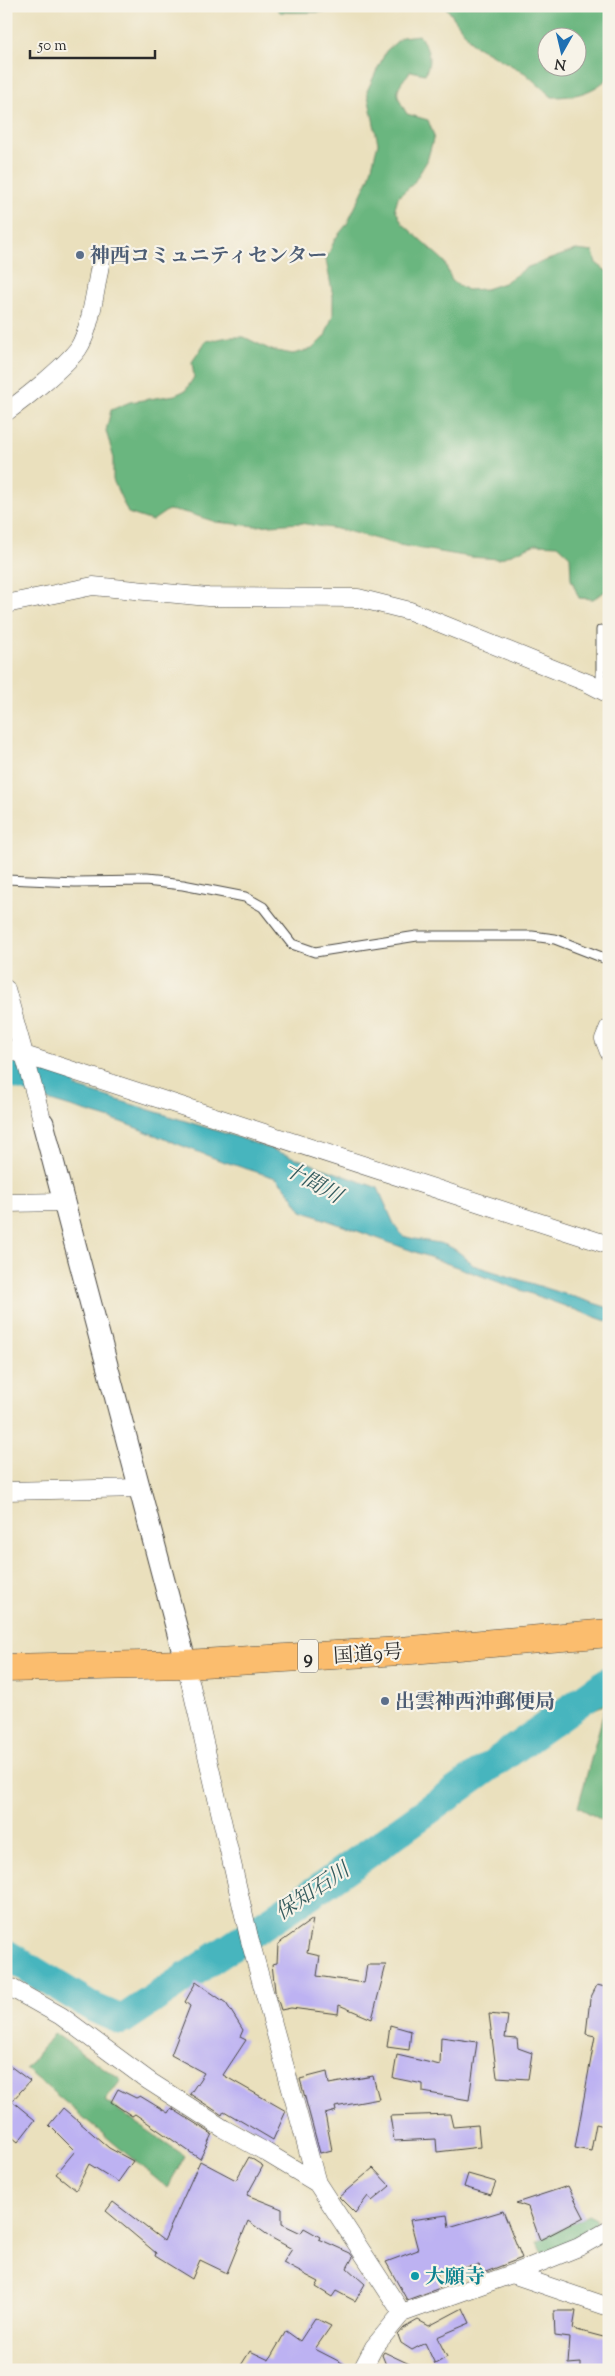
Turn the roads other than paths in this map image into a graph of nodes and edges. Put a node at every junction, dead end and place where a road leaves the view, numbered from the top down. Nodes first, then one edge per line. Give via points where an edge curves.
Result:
1 (101, 260) dead end
2 (6, 412) edge
3 (6, 604) edge
4 (601, 630) dead end
5 (604, 687) edge
6 (6, 879) edge
7 (609, 960) edge
8 (6, 989) edge
9 (609, 1027) edge
10 (6, 1049) edge
11 (609, 1052) edge
12 (26, 1060) junction
13 (43, 1123) joint
14 (65, 1202) junction
15 (6, 1204) edge
16 (609, 1245) edge
17 (141, 1488) junction
18 (6, 1491) edge
19 (609, 1633) edge
20 (186, 1664) junction
21 (6, 1668) edge
22 (6, 1985) edge
23 (317, 2184) junction
24 (609, 2230) edge
25 (512, 2274) junction
26 (609, 2307) edge
27 (402, 2313) junction
28 (362, 2370) edge

1 - 2 street via 78,348 19,404
3 - 5 street via 92,586 208,597 358,598 410,611
4 - 5 lane
6 - 7 lane via 145,881 245,898 263,907 292,944 315,952 416,936 532,936 555,939
8 - 12 street
9 - 11 street via 604,1038
10 - 12 street
12 - 13 street
12 - 16 street
13 - 14 street
14 - 15 street
14 - 17 street
17 - 18 street
17 - 20 street
19 - 20 highway, 国道9号 / 9 via 400,1651
20 - 21 highway, 国道9号 / 9
20 - 23 street via 249,1937
22 - 23 street via 61,2016 148,2081
23 - 27 street
24 - 25 street via 579,2247
25 - 26 street
25 - 27 street
27 - 28 street via 374,2348

